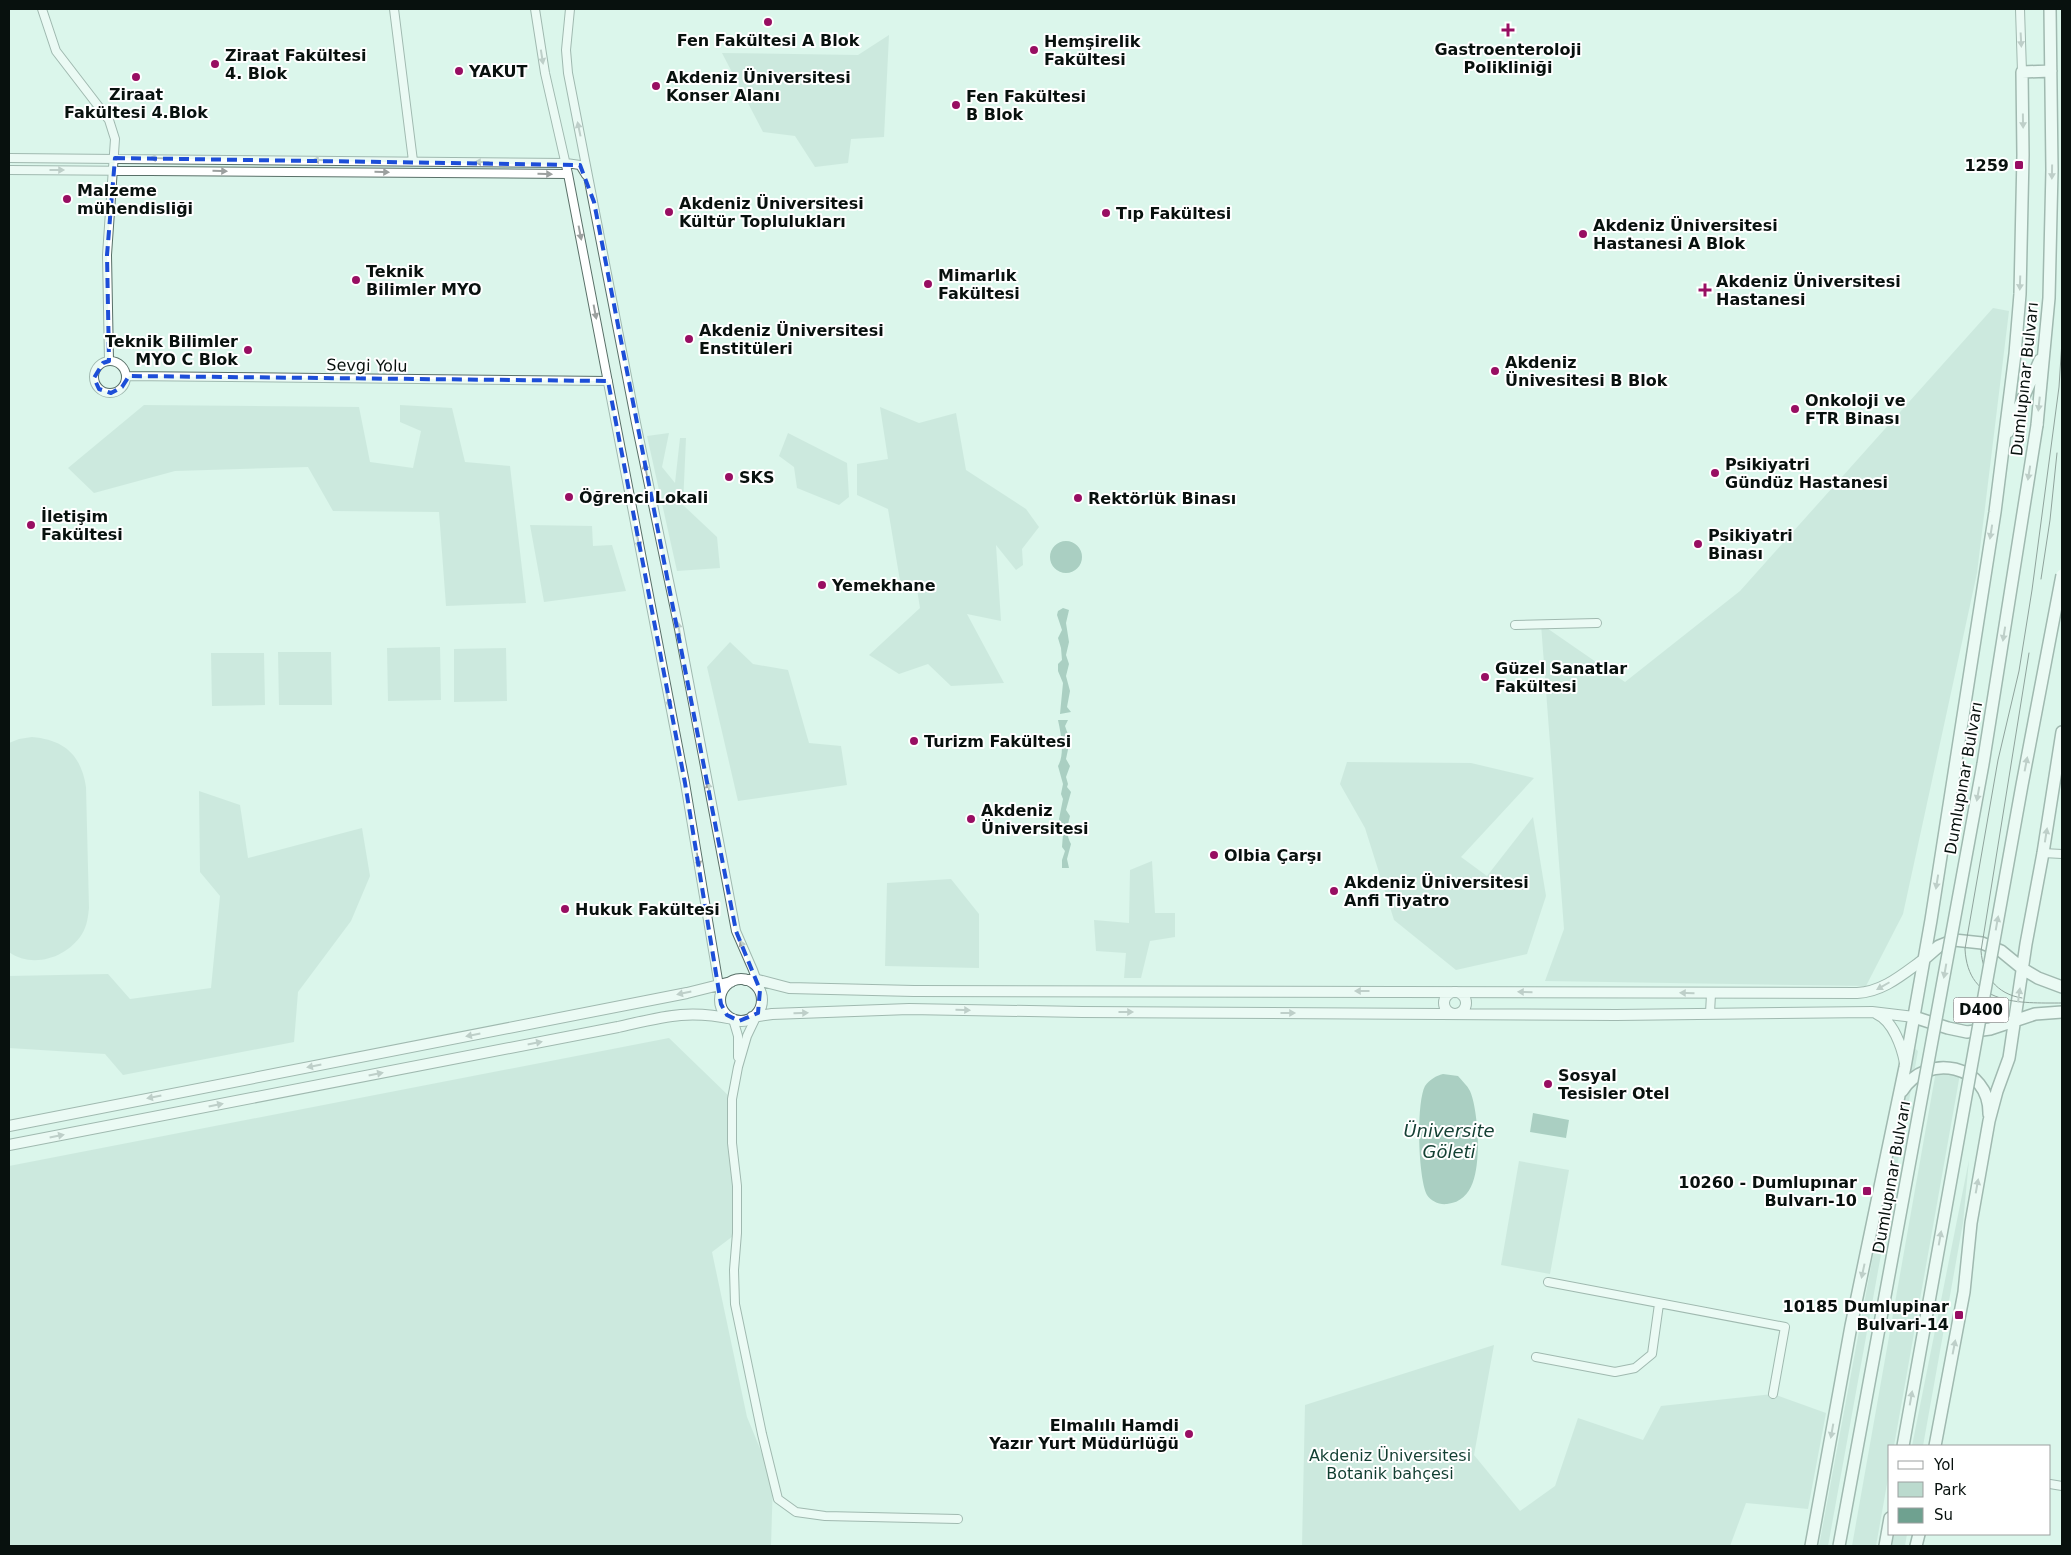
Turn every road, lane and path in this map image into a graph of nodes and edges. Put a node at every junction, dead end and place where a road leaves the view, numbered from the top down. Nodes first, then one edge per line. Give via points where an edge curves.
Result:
1 (42, 9) edge
2 (394, 9) edge
3 (535, 9) edge
4 (570, 9) edge
5 (2020, 9) edge
6 (2050, 9) edge
7 (2051, 71) junction
8 (2022, 72) junction
9 (9, 158) edge
10 (115, 158) junction
11 (413, 162) junction
12 (566, 163) junction
13 (9, 170) edge
14 (114, 170) junction
15 (568, 174) junction
16 (594, 202) junction
17 (2045, 350) junction
18 (109, 361) junction
19 (126, 376) junction
20 (608, 381) junction
21 (2003, 444) junction
22 (2062, 575) edge
23 (1597, 623) dead end
24 (1515, 625) dead end
25 (2062, 732) edge
26 (2043, 853) junction
27 (2062, 854) edge
28 (1924, 959) junction
29 (2023, 969) junction
30 (745, 980) junction
31 (757, 980) junction
32 (731, 982) junction
33 (719, 985) junction
34 (2062, 987) edge
35 (1455, 991) junction
36 (761, 992) junction
37 (1711, 994) junction
38 (721, 998) junction
39 (1872, 1012) junction
40 (2062, 1012) edge
41 (1710, 1013) junction
42 (1455, 1014) junction
43 (755, 1016) junction
44 (1914, 1018) junction
45 (733, 1019) junction
46 (2016, 1021) junction
47 (738, 1067) junction
48 (1905, 1067) junction
49 (1900, 1095) junction
50 (1989, 1121) junction
51 (9, 1126) edge
52 (9, 1145) edge
53 (1548, 1282) dead end
54 (1659, 1304) junction
55 (1536, 1357) dead end
56 (1773, 1394) dead end
57 (1903, 1445) edge
58 (1935, 1445) edge
59 (958, 1519) dead end
60 (1888, 1529) edge
61 (1811, 1546) edge
62 (1839, 1546) edge
63 (1885, 1546) edge

1 - 10 street via 56,51 109,120 115,139
2 - 11 street
3 -> 12 street via 545,73
16 -> 4 street via 568,73 566,50
5 -> 8 street
6 - 7 main road, Dumlupınar Bulvarı
7 - 8 main road
7 -> 17 main road, Dumlupınar Bulvarı via 2052,200
8 -> 21 main road via 2024,155 2020,294
9 - 10 street
11 -> 10 street
10 - 14 street
12 -> 11 street
12 - 15 street
12 - 16 street via 580,165 584,170
13 -> 14 street
14 -> 15 street
14 - 18 street via 107,255
15 -> 20 street
31 -> 16 street via 736,931
17 - 21 main road
17 -> 62 main road, Dumlupınar Bulvarı, bridge via 2037,425 1983,764
18 - 19 street via 121,365
18 - 19 street via 98,366 95,372 99,389 111,393 117,391
19 - 20 street, Sevgi Yolu
20 -> 33 street via 685,783
21 -> 28 main road
57 -> 22 main road, D400, bridge
23 - 24 street
26 -> 25 main road
26 - 27 street
26 - 29 main road
28 - 29 main road via 1939,946 1954,940 1966,940 1991,945
28 -> 37 street via 1883,987 1867,993
28 - 44 main road
29 - 34 main road
46 -> 29 main road
30 - 31 street
30 - 32 street
30 - 36 street
35 -> 31 street via 905,990 789,988
31 - 36 street
32 - 33 street
32 - 38 street via 722,991
33 - 38 street
33 -> 51 street
37 -> 35 street
35 - 42 street via 1463,994 1466,1002 1463,1010
35 - 42 street via 1446,994 1443,1003 1447,1011
36 - 43 street via 761,1006
37 - 41 street
38 - 45 street via 723,1010
39 - 41 street
39 - 44 street
39 - 48 street via 1887,1020 1902,1050
40 - 46 main road via 2035,1014
41 - 42 street
43 -> 42 street via 909,1009
43 - 45 street via 739,1021
43 - 47 street
44 - 46 main road via 1967,1032
44 - 48 main road
45 - 47 street via 738,1036
52 -> 45 street via 675,1014 710,1014
46 - 50 main road via 2009,1058
47 - 59 street via 732,1108 737,1232 735,1304 778,1499 796,1512 825,1516
48 - 49 main road
49 - 50 main road via 1917,1075 1929,1069 1956,1069 1968,1074 1982,1089 1989,1108
49 -> 61 main road via 1851,1326
58 -> 50 main road via 1964,1292 1971,1223
53 - 54 street
54 - 55 street via 1652,1354 1636,1368 1615,1372
54 - 56 street via 1785,1327
60 - 63 main road

